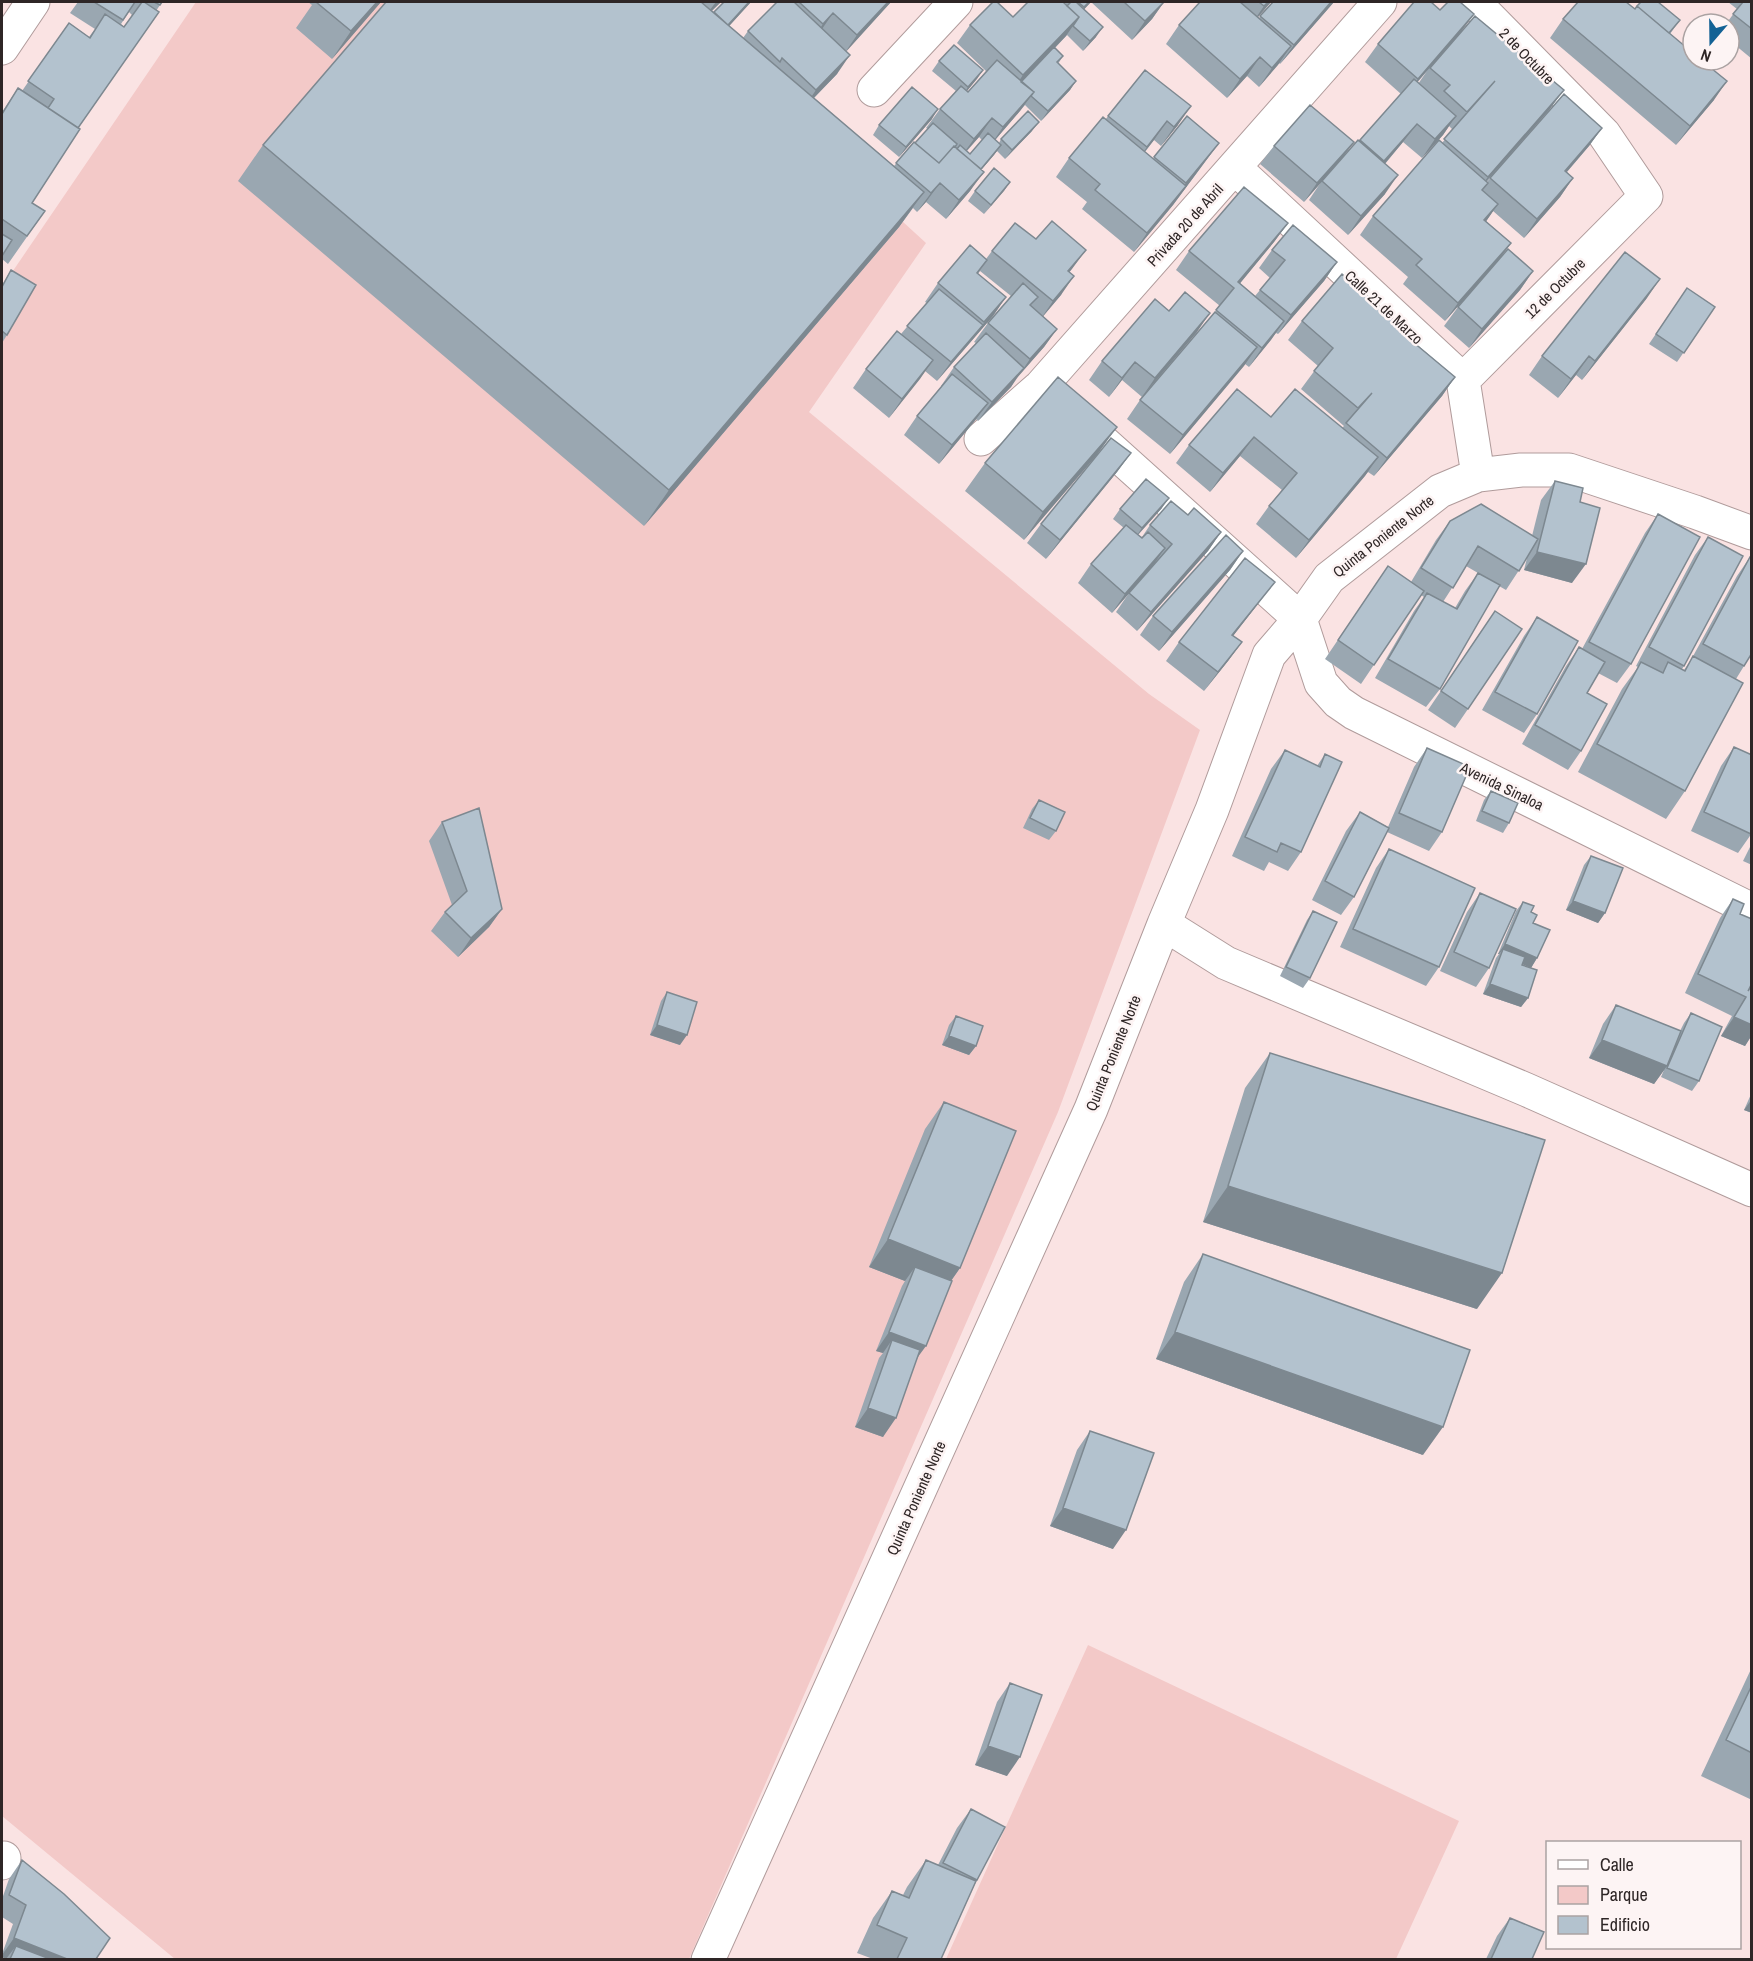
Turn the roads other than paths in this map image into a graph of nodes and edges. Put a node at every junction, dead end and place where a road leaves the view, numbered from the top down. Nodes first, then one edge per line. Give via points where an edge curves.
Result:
1 (33, 2) edge
2 (956, 2) edge
3 (1380, 2) edge
4 (1474, 2) edge
5 (2, 48) edge
6 (874, 90) dead end
7 (1235, 168) junction
8 (1646, 196) joint
9 (1463, 380) junction
10 (1041, 386) junction
11 (981, 440) dead end
12 (1478, 475) junction
13 (1752, 533) edge
14 (1300, 619) junction
15 (1752, 910) edge
16 (1164, 924) junction
17 (1752, 1190) edge
18 (708, 1959) edge

1 - 5 street
2 - 6 street
3 - 7 street, Privada 20 de Abril
4 - 8 street, 2 de Octubre via 1604,134
7 - 9 street, Calle 21 de Marzo
7 - 10 street, Privada 20 de Abril
8 - 9 street, 12 de Octubre
9 - 12 street
10 - 11 street, Privada 20 de Abril
10 - 14 street
12 - 13 street, Quinta Poniente Norte via 1569,470
12 - 14 street, Quinta Poniente Norte via 1440,491 1329,578
14 - 15 street, Avenida Sinaloa via 1321,683 1354,713
14 - 16 street, Quinta Poniente Norte via 1269,655 1212,810
16 - 17 street via 1226,963
16 - 18 street, Quinta Poniente Norte via 1091,1109

